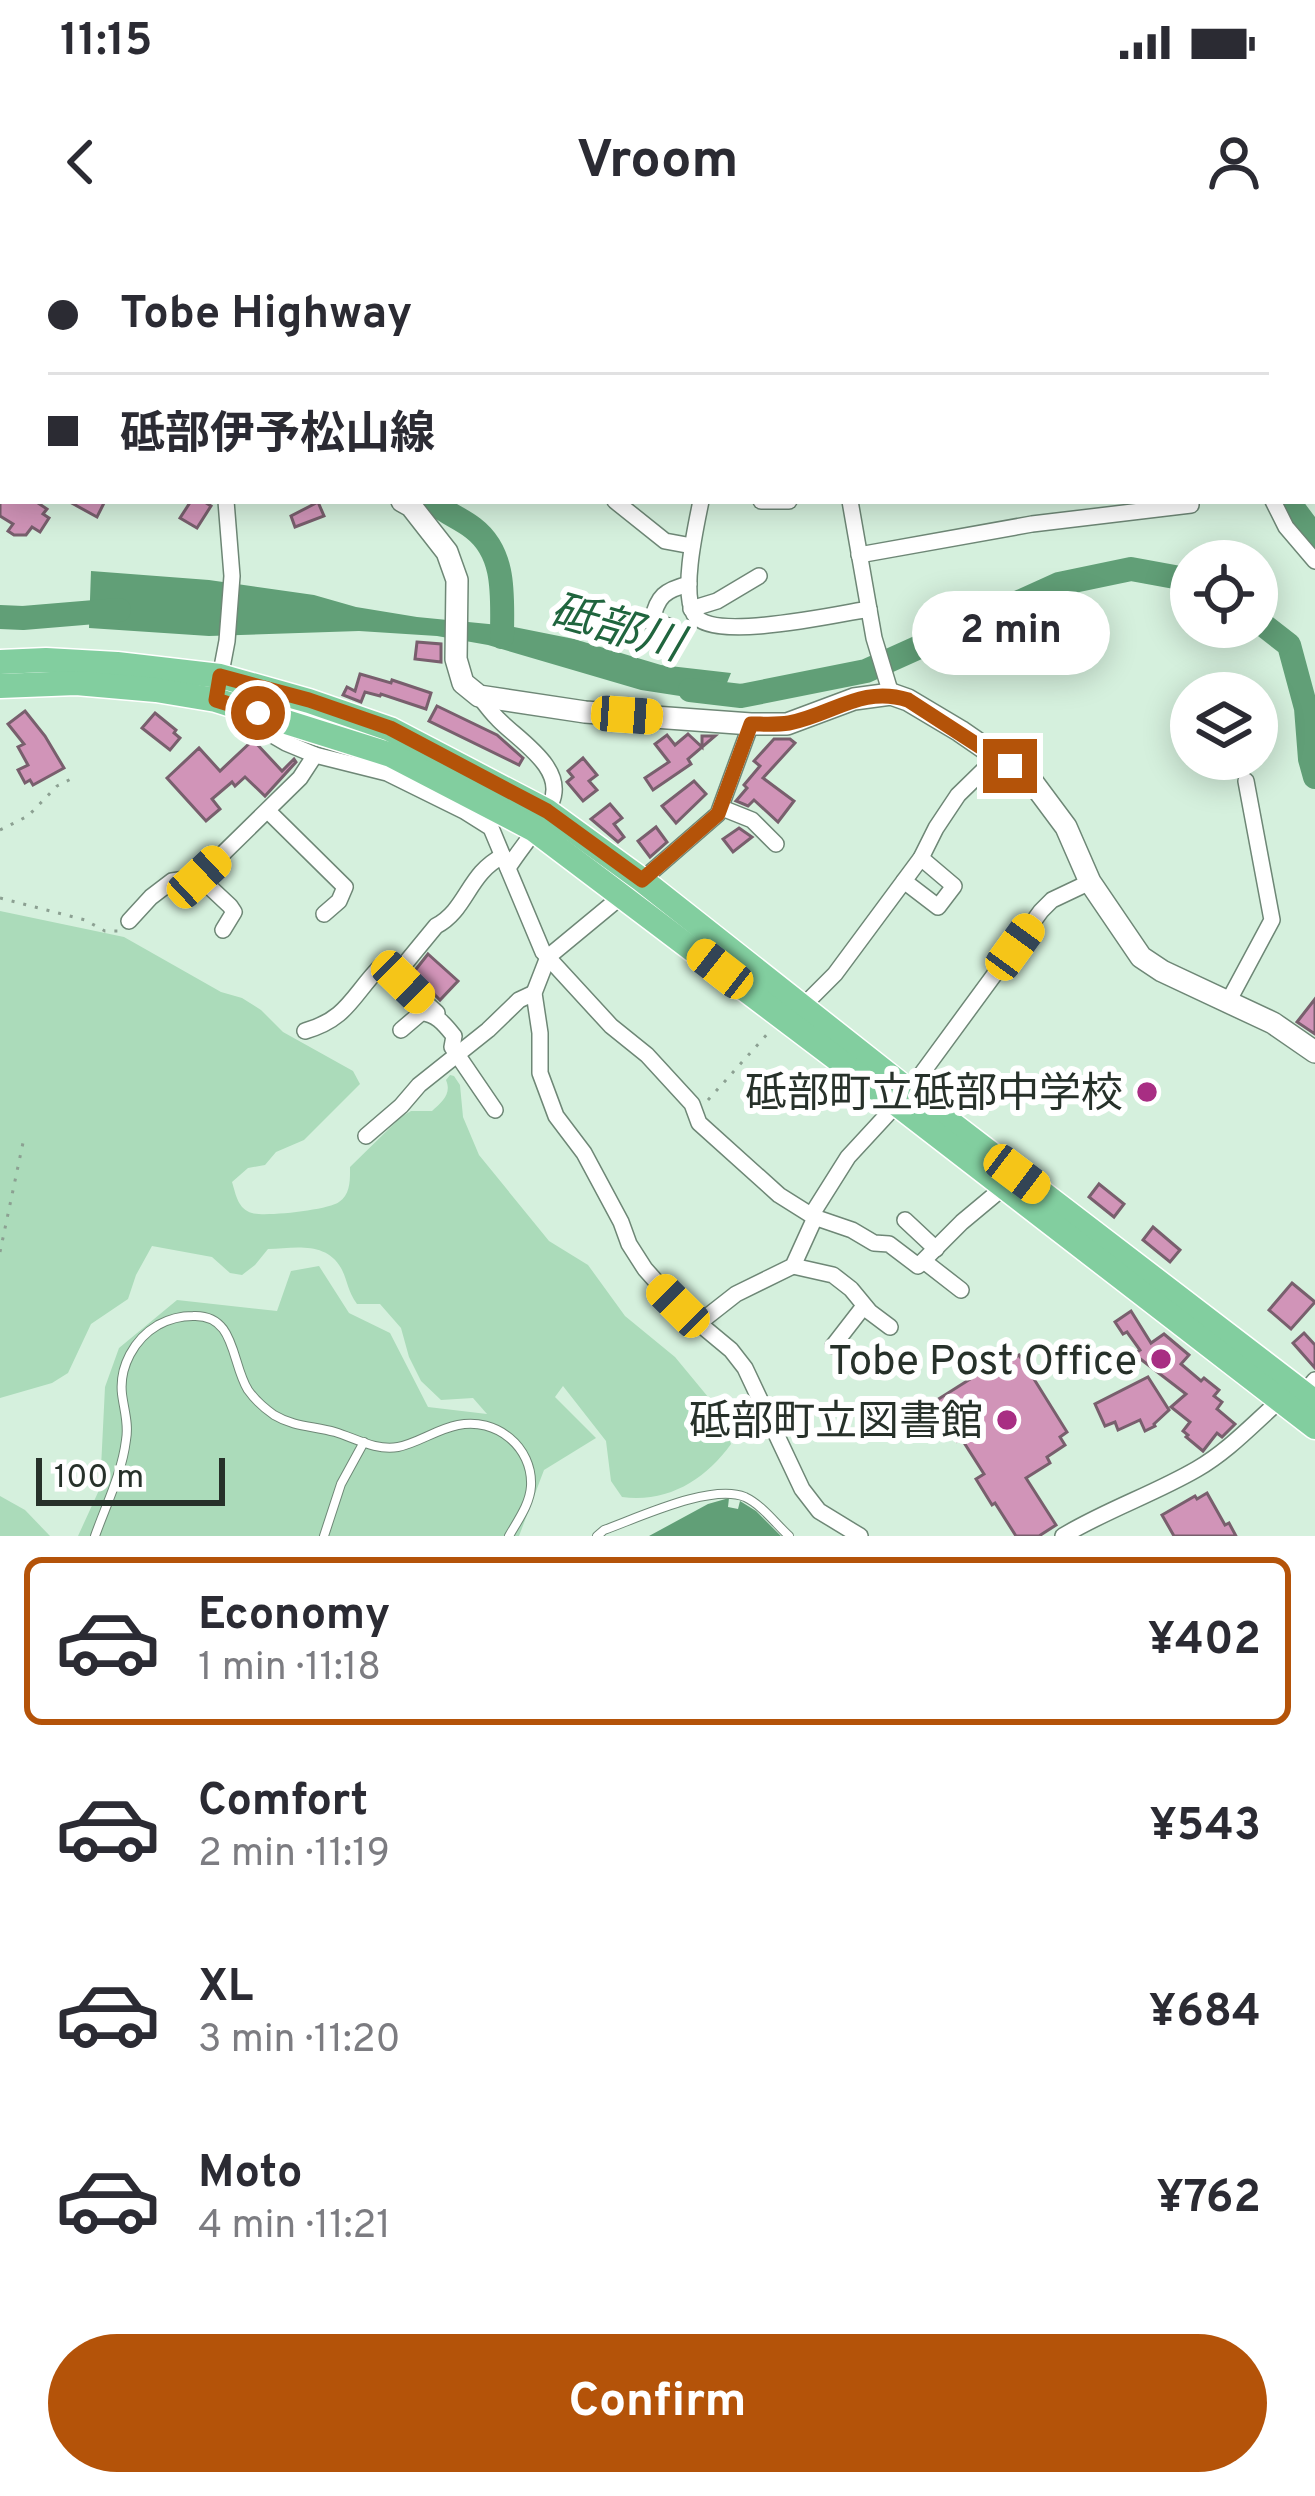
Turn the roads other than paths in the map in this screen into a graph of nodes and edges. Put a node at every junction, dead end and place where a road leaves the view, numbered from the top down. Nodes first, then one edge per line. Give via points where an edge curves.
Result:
1 (226, 504) edge
2 (410, 504) edge
3 (618, 504) edge
4 (699, 504) edge
5 (850, 504) edge
6 (1275, 504) edge
7 (1192, 505) dead end
8 (692, 546) junction
9 (859, 555) junction
10 (1315, 561) edge
11 (759, 576) dead end
12 (689, 584) junction
13 (569, 608) dead end
14 (691, 609) junction
15 (869, 609) junction
16 (652, 621) junction
17 (672, 627) dead end
18 (0, 662) edge
19 (888, 685) junction
20 (0, 686) edge
21 (218, 688) junction
22 (479, 697) junction
23 (751, 724) junction
24 (315, 755) junction
25 (998, 757) junction
26 (1246, 781) dead end
27 (722, 808) junction
28 (268, 811) junction
29 (540, 820) junction
30 (776, 844) dead end
31 (922, 858) junction
32 (505, 862) junction
33 (199, 877) junction
34 (904, 881) junction
35 (1090, 882) junction
36 (632, 888) junction
37 (324, 914) dead end
38 (129, 921) road end
39 (224, 929) dead end
40 (548, 957) junction
41 (399, 971) junction
42 (534, 993) junction
43 (1228, 1002) junction
44 (794, 1013) junction
45 (401, 1030) dead end
46 (305, 1031) dead end
47 (472, 1042) junction
48 (1315, 1052) edge
49 (458, 1053) junction
50 (904, 1098) junction
51 (495, 1110) dead end
52 (367, 1136) dead end
53 (1004, 1186) junction
54 (814, 1217) junction
55 (905, 1220) dead end
56 (930, 1256) junction
57 (793, 1266) junction
58 (961, 1290) dead end
59 (864, 1306) junction
60 (699, 1323) junction
61 (890, 1327) dead end
62 (833, 1346) dead end
63 (1303, 1394) edge
64 (1315, 1426) edge
65 (364, 1442) junction
66 (95, 1536) edge
67 (324, 1536) edge
68 (509, 1536) edge
69 (597, 1536) edge
70 (788, 1536) edge
71 (860, 1536) edge
72 (1063, 1536) edge

1 - 21 street via 232,577
2 - 22 main road via 458,580 456,659 463,683
3 - 8 street via 664,541
4 - 8 street
5 - 9 street
6 - 10 street
7 - 9 street
8 - 12 street
9 - 15 street
11 - 14 street
12 - 14 street
12 - 16 street via 661,596
13 - 16 street
14 - 15 street via 704,623 740,628
15 - 19 street
16 - 17 street
18 - 21 highway via 117,664
19 - 23 main road via 787,724
19 - 25 main road
20 - 21 highway
21 - 24 street via 247,722
21 - 29 highway
22 - 23 main road
22 - 29 street via 551,773 553,799
23 - 27 street
24 - 28 street
24 - 32 street via 387,772 464,811 490,828
25 - 31 street via 958,796
25 - 35 main road via 1030,780 1066,826
26 - 43 street via 1272,920
27 - 30 street via 752,820
27 - 36 street
28 - 33 street
28 - 37 street via 345,887
29 - 32 street
29 - 36 highway
31 - 34 street
31 - 34 street via 954,886 938,908
32 - 40 street
32 - 41 street via 479,872
33 - 38 street via 172,881
33 - 39 street via 233,912
34 - 44 street via 835,974
35 - 43 main road via 1141,957
35 - 50 street via 1041,911
36 - 40 street
36 - 44 highway
40 - 42 street
40 - 54 street via 692,1104 699,1123
41 - 46 street via 380,967 337,1017
41 - 47 street
42 - 47 street
42 - 60 street via 540,1073 556,1116 645,1270
43 - 48 main road
44 - 50 highway
45 - 49 street via 430,1013 454,1036
47 - 49 street
49 - 51 street
49 - 52 street
50 - 53 highway
50 - 54 street via 848,1157
50 - 63 highway
53 - 56 street
53 - 63 highway
54 - 56 street via 890,1244 918,1266
54 - 57 street
55 - 56 street
56 - 58 street
57 - 59 street via 833,1275
57 - 60 street
59 - 61 street
59 - 62 street
60 - 71 street via 745,1368 802,1489 819,1511
63 - 64 highway
63 - 72 street via 1198,1468
65 - 66 lane via 276,1416 247,1388 220,1324 209,1316 175,1318 154,1327 124,1365 128,1436
65 - 67 lane
65 - 68 lane via 398,1447 459,1424 502,1430 528,1463 531,1485
69 - 70 lane via 725,1492 758,1505

